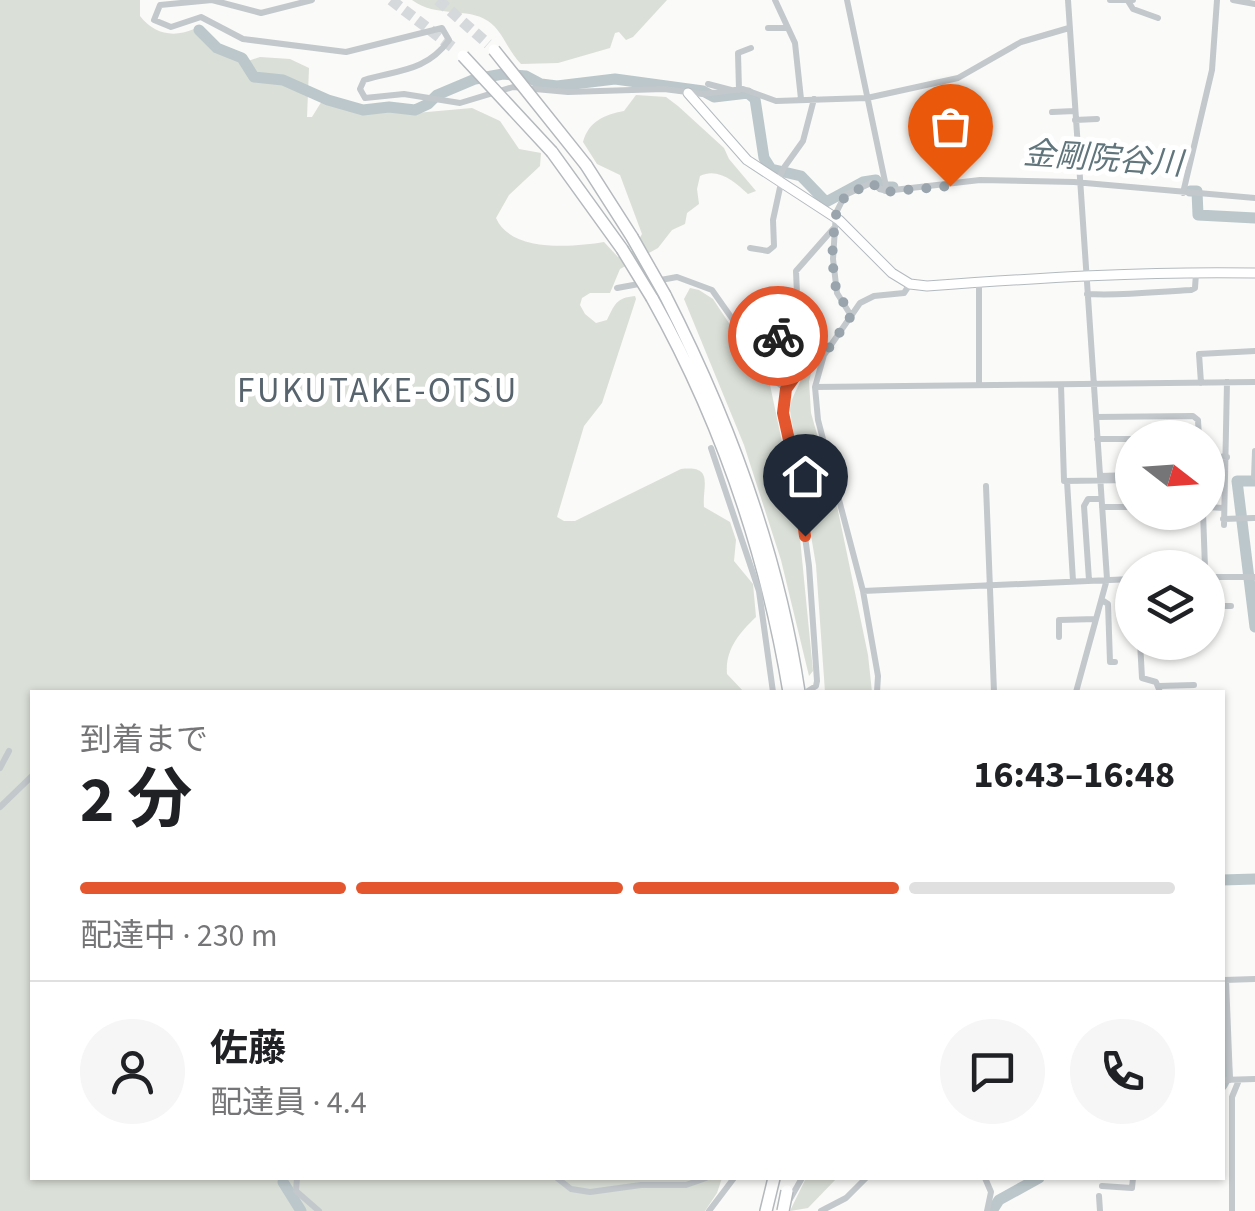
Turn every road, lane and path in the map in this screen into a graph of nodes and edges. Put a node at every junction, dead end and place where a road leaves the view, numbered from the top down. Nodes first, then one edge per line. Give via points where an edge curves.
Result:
1 (312, 0) edge
2 (775, 0) edge
3 (848, 0) edge
4 (1068, 0) edge
5 (1110, 0) edge
6 (1130, 0) edge
7 (1218, 0) edge
8 (1233, 0) edge
9 (1255, 4) edge
10 (1158, 18) dead end
11 (768, 28) dead end
12 (788, 28) junction
13 (1069, 28) junction
14 (491, 47) tunnel mouth
15 (751, 48) dead end
16 (459, 53) tunnel mouth
17 (749, 76) dead end
18 (740, 79) junction
19 (708, 89) junction
20 (735, 90) junction
21 (688, 93) junction
22 (867, 98) junction
23 (801, 99) junction
24 (814, 99) junction
25 (703, 111) junction
26 (1052, 112) dead end
27 (1075, 115) junction
28 (1097, 120) dead end
29 (875, 176) junction
30 (780, 182) junction
31 (1080, 183) junction
32 (886, 189) junction
33 (1183, 192) junction
34 (1255, 198) edge
35 (834, 222) junction
36 (750, 248) dead end
37 (1196, 272) junction
38 (1255, 273) edge
39 (1086, 278) junction
40 (979, 281) junction
41 (910, 284) junction
42 (617, 288) dead end
43 (1087, 294) junction
44 (761, 296) dead end
45 (851, 316) junction
46 (1255, 351) edge
47 (824, 355) junction
48 (1227, 382) junction
49 (1255, 382) edge
50 (1200, 383) junction
51 (1061, 384) junction
52 (1093, 384) junction
53 (980, 386) junction
54 (815, 387) junction
55 (786, 389) junction
56 (1096, 418) junction
57 (1198, 420) edge
58 (1115, 439) edge
59 (1097, 440) junction
60 (711, 448) dead end
61 (1255, 451) edge
62 (1226, 457) joint
63 (1225, 474) edge
64 (1254, 477) edge
65 (1100, 478) junction
66 (1115, 478) edge
67 (1067, 480) junction
68 (986, 486) dead end
69 (1101, 503) junction
70 (1115, 505) edge
71 (1254, 518) edge
72 (1225, 522) edge
73 (1225, 577) edge
74 (1255, 577) edge
75 (1073, 580) junction
76 (1089, 580) junction
77 (1107, 580) junction
78 (1115, 580) edge
79 (990, 584) junction
80 (862, 591) junction
81 (1102, 600) junction
82 (1225, 606) edge
83 (1231, 606) dead end
84 (1096, 619) junction
85 (1059, 638) dead end
86 (1141, 660) edge
87 (1115, 662) dead end
88 (1194, 685) dead end
89 (1159, 689) edge
90 (773, 690) edge
91 (789, 690) edge
92 (799, 690) edge
93 (810, 690) edge
94 (877, 690) edge
95 (994, 690) edge
96 (1077, 690) edge
97 (9, 752) dead end
98 (0, 768) edge
99 (30, 778) edge
100 (0, 808) edge
101 (1255, 979) edge
102 (1225, 980) edge
103 (1225, 1000) edge
104 (1255, 1079) edge
105 (1229, 1080) edge
106 (297, 1180) edge
107 (560, 1180) edge
108 (700, 1180) edge
109 (733, 1180) edge
110 (774, 1180) edge
111 (789, 1180) edge
112 (801, 1180) edge
113 (864, 1180) edge
114 (986, 1180) edge
115 (1132, 1180) edge
116 (1102, 1186) dead end
117 (1099, 1196) dead end
118 (319, 1211) edge
119 (710, 1211) edge
120 (766, 1211) edge
121 (783, 1211) edge
122 (822, 1211) edge
123 (988, 1211) edge
124 (1100, 1211) edge
125 (1232, 1211) edge

1 - 21 street via 260,13 212,0 168,2 154,20 171,28 201,17 243,40 346,52 442,28 449,40 424,62 360,84 365,98 404,94 460,103 513,87
2 - 12 street
3 - 22 street
4 - 13 street
5 - 6 street
6 - 10 street via 1132,9
7 - 33 street via 1212,70
8 - 9 street
11 - 12 street
12 - 23 street
13 - 22 street via 1021,42 958,78
13 - 27 street
14 - 92 highway, bridge via 586,165 665,295 706,378 750,494
15 - 18 street via 738,53
16 - 91 highway, bridge via 552,152 652,298 738,489
17 - 18 street
18 - 20 street
19 - 20 street
19 - 21 street
19 - 25 street
20 - 23 street via 776,102
21 - 25 street
22 - 24 street
22 - 29 street
23 - 24 street
24 - 30 street via 803,142
25 - 30 street via 747,160
26 - 27 street
27 - 28 street
27 - 31 street
29 - 32 street
29 - 32 street
29 - 35 street via 845,196
30 - 35 street
30 - 36 street via 774,246
31 - 32 street via 980,180
31 - 33 street
31 - 39 street
33 - 34 street
35 - 41 street
35 - 44 street via 796,271 797,294
35 - 45 street via 836,289
37 - 38 street
37 - 39 street
37 - 43 street via 1191,290
39 - 40 street
39 - 43 street
40 - 41 street
40 - 53 street
41 - 45 street via 901,294 869,297
42 - 55 street via 677,276 704,285
43 - 52 street
45 - 47 street
46 - 50 street via 1199,354
47 - 54 street
47 - 55 street via 796,327 784,328 778,344 798,372
48 - 49 street
48 - 50 street
48 - 62 street
50 - 52 street
51 - 52 street
51 - 53 street
51 - 67 street
52 - 56 street
53 - 54 street
54 - 80 street
55 - 93 street via 783,413 814,625 817,680
56 - 57 street
56 - 59 street
58 - 59 street
59 - 65 street
60 - 90 street via 760,591
61 - 64 street
62 - 63 street
65 - 66 street
65 - 67 street
65 - 69 street
67 - 75 street
68 - 79 street
69 - 70 street
69 - 76 street via 1088,499 1084,506
69 - 77 street
71 - 72 street
73 - 74 street
75 - 76 street
75 - 79 street
76 - 77 street
77 - 78 street
77 - 81 street
79 - 80 street
79 - 95 street
80 - 94 street
81 - 84 street
81 - 87 street via 1108,604
82 - 83 street
84 - 85 street via 1059,620
84 - 96 street
86 - 89 street via 1142,678
88 - 89 street
97 - 98 street
99 - 100 street
101 - 102 street
103 - 105 street
104 - 105 street
105 - 125 street
106 - 118 street via 296,1191
107 - 108 street via 590,1192
109 - 119 street
110 - 120 highway
111 - 121 highway, bridge
112 - 121 street
113 - 122 street
114 - 123 street
115 - 116 street via 1132,1188
117 - 124 street

